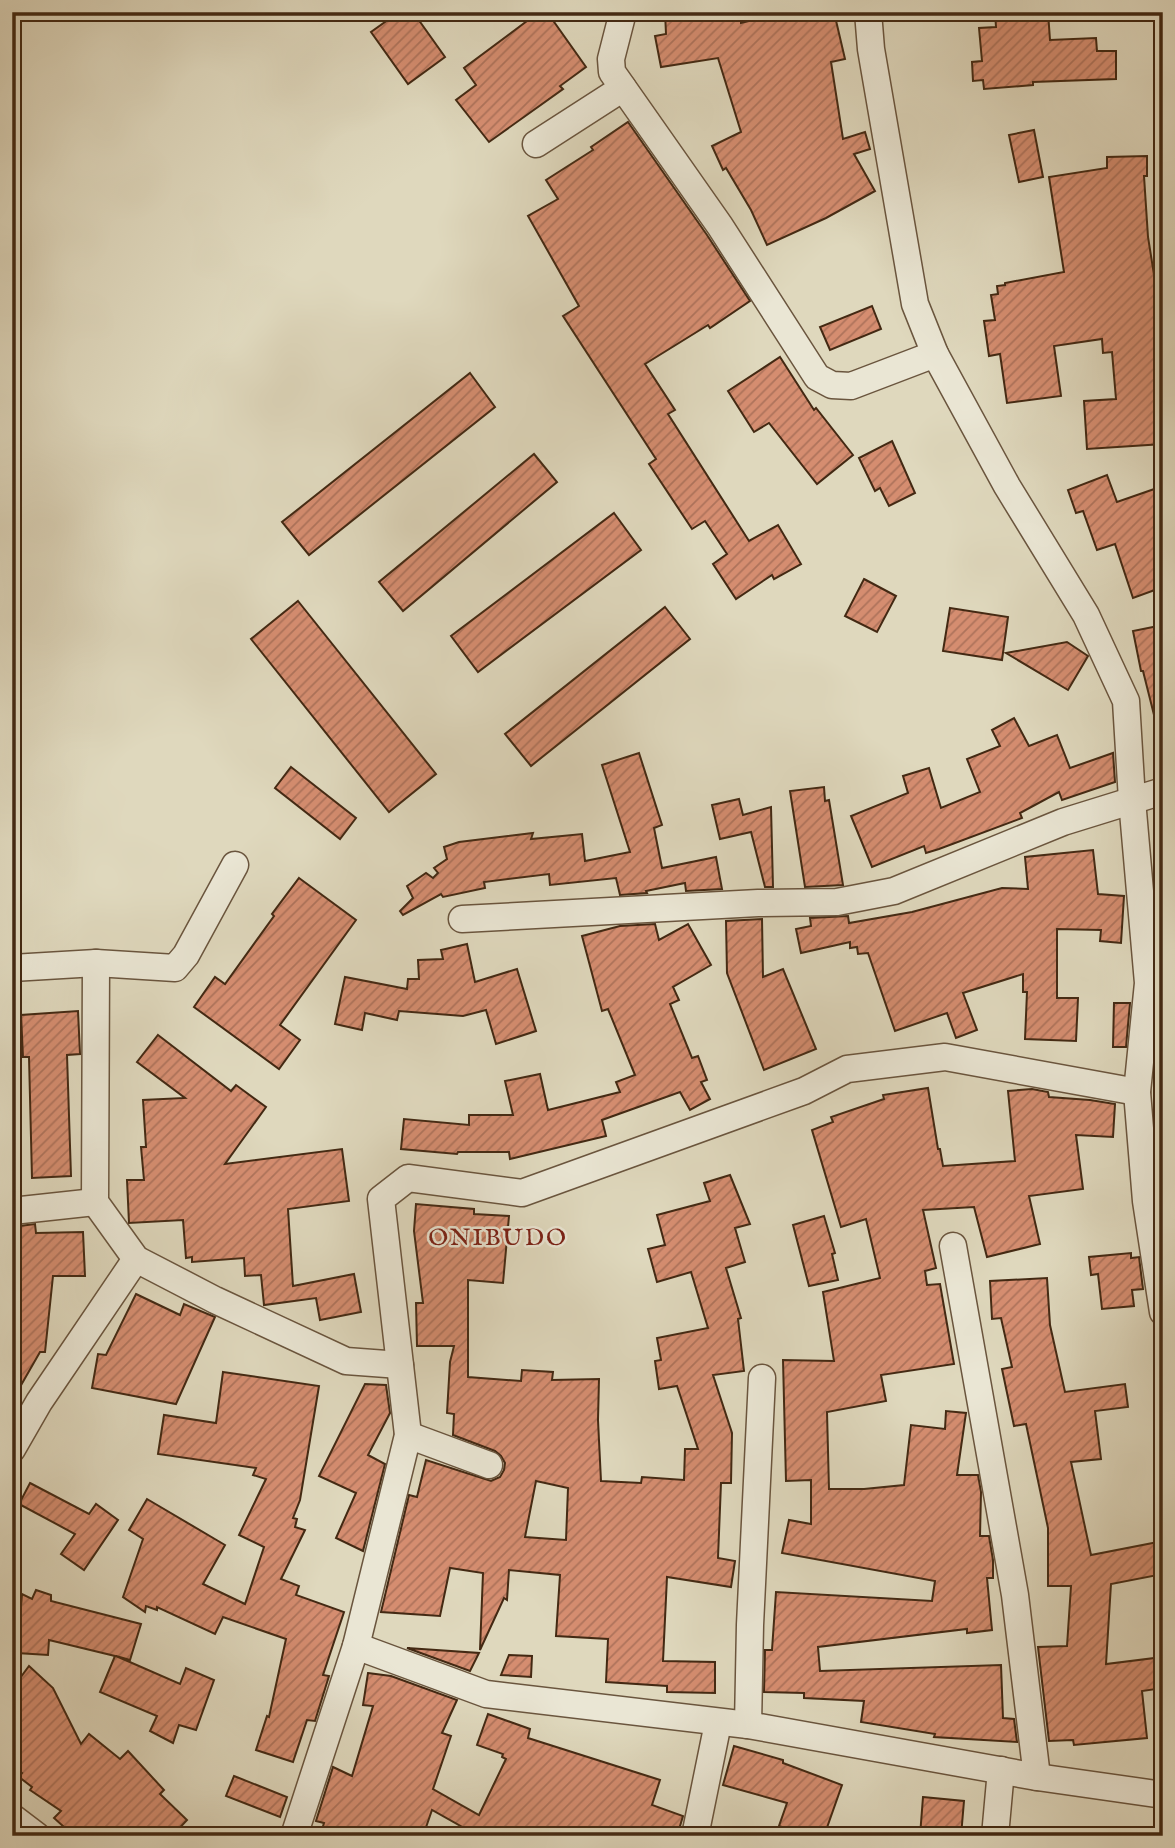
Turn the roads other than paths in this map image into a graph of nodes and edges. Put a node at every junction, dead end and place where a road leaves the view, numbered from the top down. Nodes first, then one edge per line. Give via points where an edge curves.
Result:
1 (623, 12) edge
2 (868, 12) edge
3 (623, 88) junction
4 (536, 144) dead end
5 (935, 354) junction
6 (1163, 791) edge
7 (1132, 800) junction
8 (235, 864) dead end
9 (462, 919) dead end
10 (96, 963) junction
11 (12, 968) edge
12 (1137, 1092) junction
13 (95, 1202) junction
14 (1154, 1202) edge
15 (12, 1211) edge
16 (953, 1245) dead end
17 (136, 1259) junction
18 (1163, 1312) edge
19 (400, 1365) junction
20 (762, 1378) dead end
21 (408, 1435) junction
22 (12, 1449) edge
23 (489, 1465) dead end
24 (356, 1646) junction
25 (718, 1723) junction
26 (748, 1725) junction
27 (1001, 1770) junction
28 (1037, 1777) junction
29 (1163, 1796) edge
30 (12, 1817) edge
31 (37, 1836) edge
32 (294, 1836) edge
33 (695, 1836) edge
34 (995, 1836) edge

1 - 3 street via 611,59 612,72
2 - 5 street via 915,304
3 - 4 street
3 - 5 street via 720,226 817,377 851,386
5 - 7 street via 1007,486 1086,615 1126,701
6 - 7 street
7 - 9 street via 1063,822 894,891 837,902
7 - 12 street via 1148,983
8 - 10 street via 175,968
10 - 11 street
10 - 13 street
12 - 14 street
12 - 19 street via 945,1057 847,1069 804,1091 522,1193 408,1178 381,1199
13 - 15 street
13 - 17 street
14 - 18 street
16 - 28 street via 1016,1595
17 - 19 street via 346,1362
17 - 22 street
19 - 21 street
20 - 26 street
21 - 23 street
21 - 24 street
24 - 25 street via 486,1694
24 - 32 street
25 - 26 street
25 - 33 street
26 - 27 street
27 - 28 street
27 - 34 street
28 - 29 street
30 - 31 street

